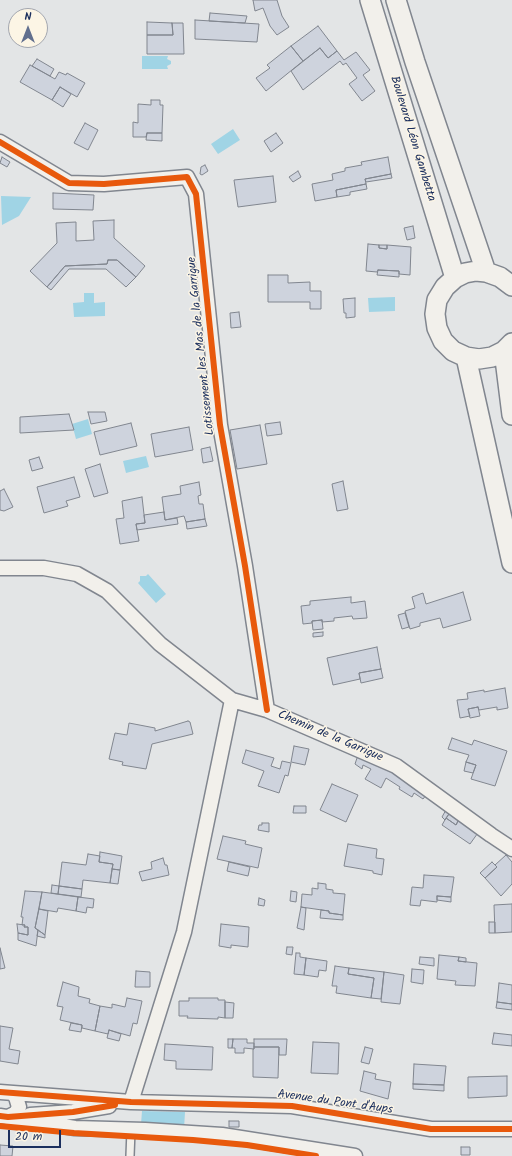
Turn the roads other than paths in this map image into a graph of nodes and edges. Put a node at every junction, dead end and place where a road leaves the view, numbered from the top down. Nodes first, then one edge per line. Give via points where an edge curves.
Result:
1 (370, 0) edge
2 (396, 0) edge
3 (0, 142) edge
4 (486, 272) junction
5 (455, 278) junction
6 (512, 286) edge
7 (508, 347) edge
8 (466, 357) junction
9 (512, 415) edge
10 (512, 563) edge
11 (0, 568) edge
12 (232, 700) junction
13 (268, 710) junction
14 (512, 849) edge
15 (7, 1093) edge
16 (131, 1102) junction
17 (4, 1116) edge
18 (512, 1128) edge
19 (132, 1130) junction
20 (305, 1152) edge
21 (130, 1156) edge
22 (355, 1156) edge

1 - 5 main road, Boulevard Léon Gambetta
2 - 4 main road
3 - 13 street, Lotissement les Mas de la Garrigue via 69,183 104,184 187,177 196,194 220,425
4 - 5 main road via 470,272
4 - 6 main road via 500,277
5 - 8 main road via 444,287 435,314 437,328 443,341 453,351
7 - 8 main road via 492,357
7 - 9 main road
8 - 10 main road
11 - 12 street, Chemin de la Garrigue via 44,568 77,574 107,591 160,644
12 - 13 street, Chemin de la Garrigue
12 - 16 street via 184,932
13 - 14 street, Chemin de la Garrigue via 396,766
15 - 16 street, Avenue du Pont d'Aups
15 - 17 street via 16,1097 19,1107 16,1113
16 - 17 street, Avenue du Pont d'Aups via 73,1112
16 - 18 street, Avenue du Pont d'Aups via 292,1106 431,1128
17 - 19 street via 75,1128
19 - 20 street via 222,1135
19 - 21 lane
20 - 22 street

